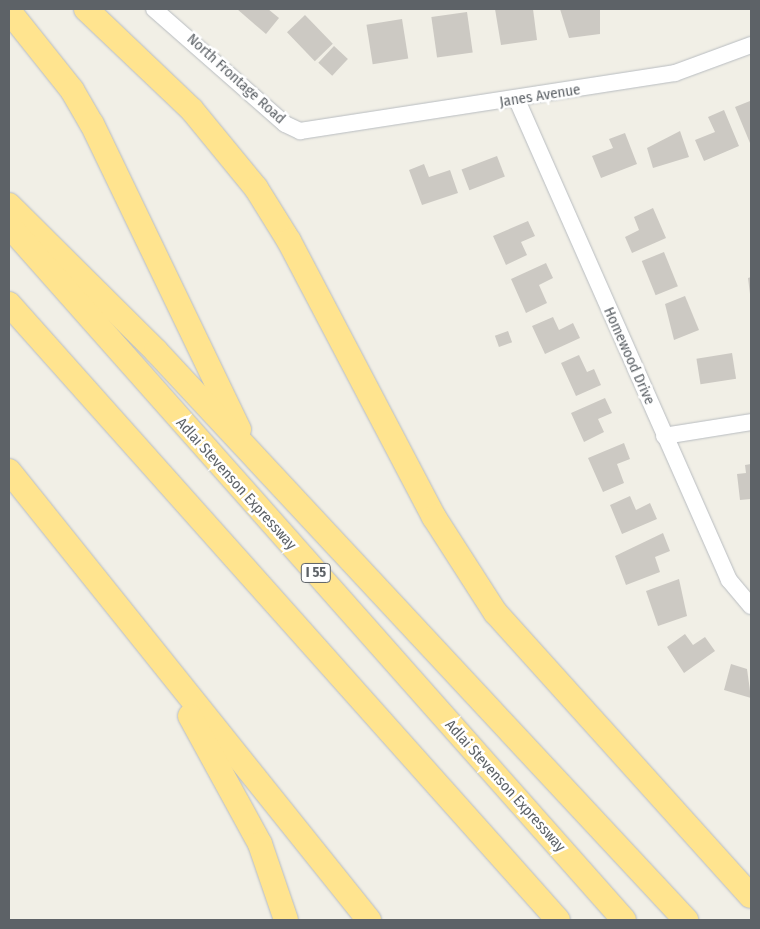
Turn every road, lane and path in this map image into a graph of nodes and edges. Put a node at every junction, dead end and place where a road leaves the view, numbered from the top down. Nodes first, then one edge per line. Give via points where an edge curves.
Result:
1 (86, 9) edge
2 (154, 9) edge
3 (9, 11) edge
4 (751, 45) edge
5 (517, 100) junction
6 (324, 128) joint
7 (9, 205) edge
8 (9, 225) edge
9 (9, 304) edge
10 (9, 328) edge
11 (751, 422) edge
12 (664, 436) junction
13 (251, 454) junction
14 (9, 471) edge
15 (751, 606) edge
16 (142, 637) junction
17 (381, 723) junction
18 (751, 896) edge
19 (683, 915) edge
20 (286, 920) edge
21 (369, 920) edge
22 (558, 920) edge
23 (624, 920) edge

1 - 18 highway via 192,110 256,188 294,249 434,517 495,612
2 - 6 street, North Frontage Road via 286,124 300,131
3 - 13 highway via 72,90 92,124
4 - 5 street, Janes Avenue via 675,73
5 - 6 street, Janes Avenue
5 - 12 street, Homewood Drive
7 - 13 highway via 156,350
8 - 23 highway, Adlai Stevenson Expressway / I 55
9 - 17 highway
10 - 17 highway
11 - 12 street
12 - 15 street, Homewood Drive via 729,580
13 - 19 highway
14 - 16 highway
16 - 20 highway via 260,844
16 - 21 highway
17 - 22 highway

